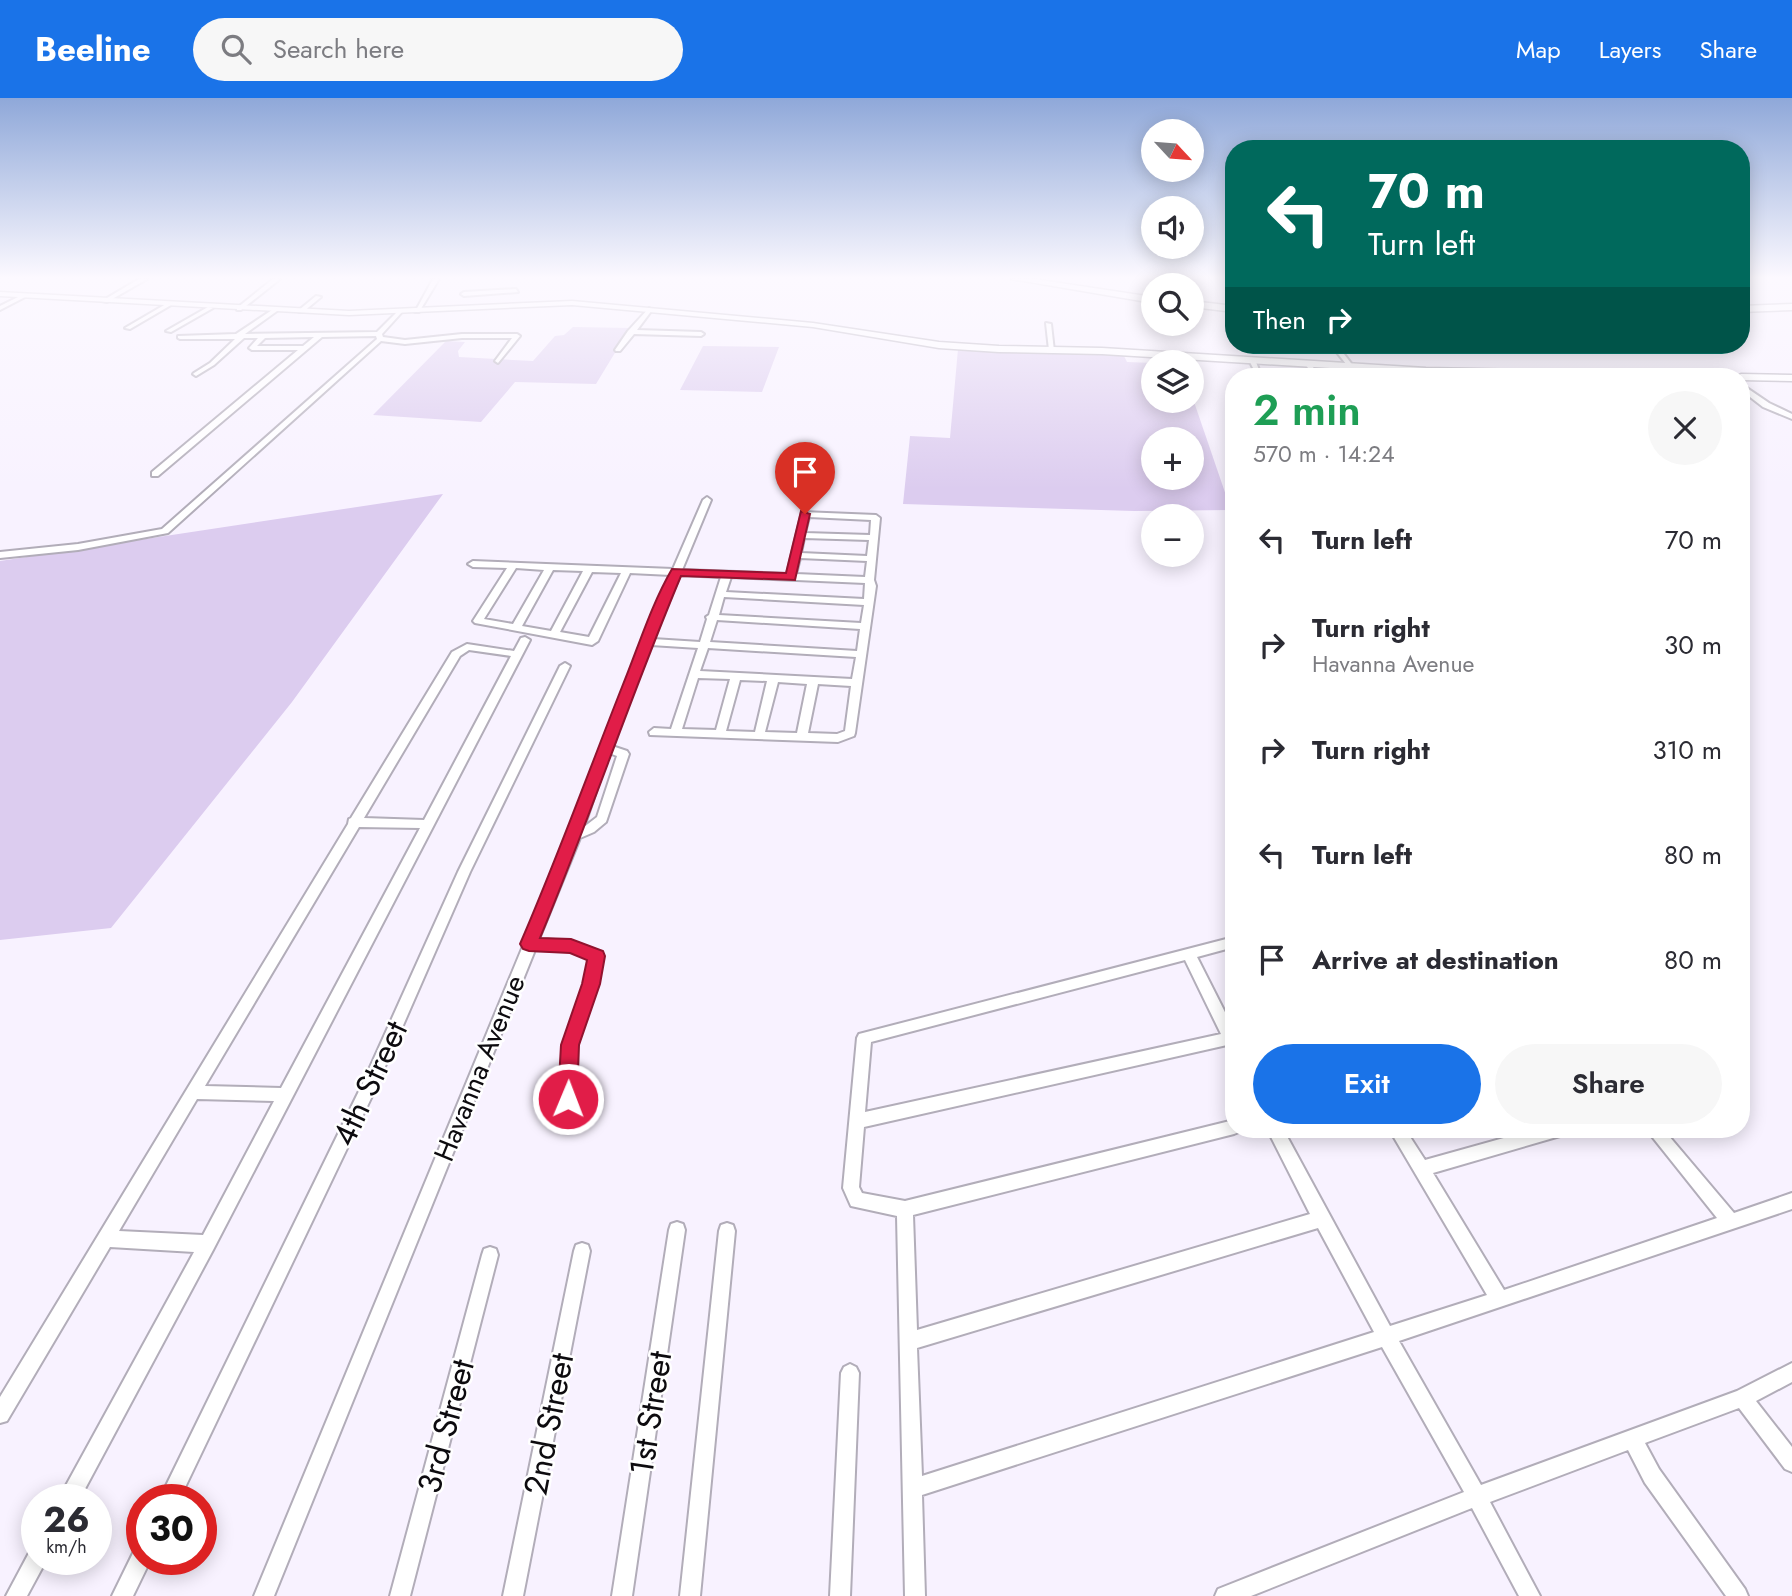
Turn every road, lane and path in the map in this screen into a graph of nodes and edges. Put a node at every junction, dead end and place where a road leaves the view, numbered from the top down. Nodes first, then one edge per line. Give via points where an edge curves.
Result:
1 (227, 349) edge
2 (305, 349) edge
3 (365, 349) edge
4 (507, 349) edge
5 (998, 349) edge
6 (1052, 350) joint
7 (1341, 354) edge
8 (498, 361) dead end
9 (1253, 362) junction
10 (1308, 365) junction
11 (1256, 368) edge
12 (1310, 368) edge
13 (1352, 368) joint
14 (196, 374) dead end
15 (1750, 377) edge
16 (1792, 378) edge
17 (1750, 393) edge
18 (1792, 417) edge
19 (155, 474) dead end
20 (707, 500) dead end
21 (800, 535) junction
22 (874, 538) junction
23 (0, 555) edge
24 (796, 555) junction
25 (871, 559) junction
26 (473, 564) dead end
27 (513, 566) junction
28 (550, 567) junction
29 (589, 569) junction
30 (627, 570) junction
31 (676, 572) junction
32 (727, 575) junction
33 (791, 577) junction
34 (869, 580) junction
35 (719, 594) junction
36 (869, 602) junction
37 (711, 617) junction
38 (866, 626) junction
39 (516, 627) junction
40 (554, 634) junction
41 (525, 640) dead end
42 (647, 642) junction
43 (703, 646) junction
44 (516, 654) junction
45 (862, 654) junction
46 (565, 666) dead end
47 (692, 674) junction
48 (736, 677) junction
49 (773, 679) junction
50 (813, 681) junction
51 (858, 683) junction
52 (654, 732) dead end
53 (675, 733) junction
54 (720, 734) junction
55 (759, 736) junction
56 (802, 736) junction
57 (606, 748) junction
58 (353, 822) junction
59 (425, 824) junction
60 (575, 835) junction
61 (529, 944) junction
62 (1225, 944) edge
63 (1189, 954) junction
64 (1225, 1027) edge
65 (1225, 1042) edge
66 (193, 1092) junction
67 (284, 1095) junction
68 (568, 1099) dead end
69 (857, 1121) junction
70 (1225, 1130) edge
71 (1280, 1138) edge
72 (1402, 1138) edge
73 (1529, 1138) edge
74 (1661, 1138) edge
75 (1421, 1169) junction
76 (1792, 1201) edge
77 (905, 1209) junction
78 (1322, 1219) junction
79 (1731, 1222) junction
80 (677, 1230) dead end
81 (727, 1231) dead end
82 (105, 1238) junction
83 (207, 1244) junction
84 (582, 1251) dead end
85 (490, 1255) dead end
86 (1500, 1300) junction
87 (1387, 1336) junction
88 (910, 1342) junction
89 (1792, 1372) edge
90 (850, 1373) dead end
91 (1742, 1398) junction
92 (0, 1414) edge
93 (1632, 1438) junction
94 (1792, 1462) edge
95 (77, 1484) edge
96 (177, 1484) edge
97 (911, 1489) junction
98 (1479, 1496) junction
99 (28, 1575) edge
100 (132, 1575) edge
101 (16, 1596) edge
102 (122, 1596) edge
103 (264, 1596) edge
104 (400, 1596) edge
105 (513, 1596) edge
106 (622, 1596) edge
107 (690, 1596) edge
108 (840, 1596) edge
109 (915, 1596) edge
110 (1225, 1596) edge
111 (1530, 1596) edge
112 (1738, 1596) edge

1 - 14 street
2 - 19 street
3 - 23 street via 165,531
4 - 8 street
5 - 6 street
6 - 9 street
7 - 13 street
9 - 10 street
9 - 11 street
10 - 12 street
10 - 13 street
15 - 16 street
17 - 18 street
20 - 31 street, Havanna Avenue
21 - 22 street
21 - 22 street via 805,514 876,517
21 - 24 street
22 - 25 street
24 - 25 street
24 - 33 street
25 - 34 street
26 - 27 street
27 - 28 street
27 - 39 street via 478,621
28 - 29 street
28 - 39 street
29 - 30 street
29 - 40 street
30 - 31 street
30 - 40 street via 592,642
31 - 32 street
31 - 42 street, Havanna Avenue
32 - 33 street
32 - 35 street
33 - 34 street
34 - 36 street
35 - 36 street
35 - 37 street
36 - 38 street
37 - 38 street
37 - 43 street
38 - 45 street
39 - 40 street
41 - 44 street
42 - 43 street
42 - 57 street, Havanna Avenue
43 - 45 street
43 - 47 street
44 - 58 street via 467,647 458,651
44 - 59 street
45 - 51 street
46 - 96 street, 4th Street
47 - 48 street
47 - 53 street
48 - 49 street
48 - 54 street
49 - 50 street
49 - 55 street
50 - 51 street
50 - 56 street
51 - 56 street via 850,733 838,738
52 - 53 street
53 - 54 street
54 - 55 street
55 - 56 street
57 - 60 street, Havanna Avenue
57 - 60 street via 623,754 604,814 590,829
58 - 59 street
58 - 66 street
59 - 67 street
60 - 61 street, Havanna Avenue
61 - 68 street via 571,946 596,956 570,1045
61 - 103 street, Havanna Avenue
62 - 63 street
63 - 64 street
63 - 69 street via 864,1038
65 - 69 street
66 - 67 street
66 - 82 street
67 - 83 street
69 - 77 street via 850,1188 857,1200
70 - 77 street
71 - 78 street
72 - 75 street
73 - 75 street
74 - 79 street
75 - 86 street
76 - 79 street
77 - 88 street
78 - 87 street
78 - 88 street
79 - 86 street
80 - 106 street, 1st Street
81 - 107 street
82 - 83 street
82 - 92 street
83 - 95 street
84 - 105 street, 2nd Street
85 - 104 street, 3rd Street
86 - 87 street
87 - 97 street
87 - 98 street
88 - 97 street
89 - 91 street
90 - 108 street
91 - 93 street
91 - 94 street
93 - 98 street
93 - 112 street via 1652,1476
97 - 109 street
98 - 110 street
98 - 111 street
99 - 101 street
100 - 102 street

